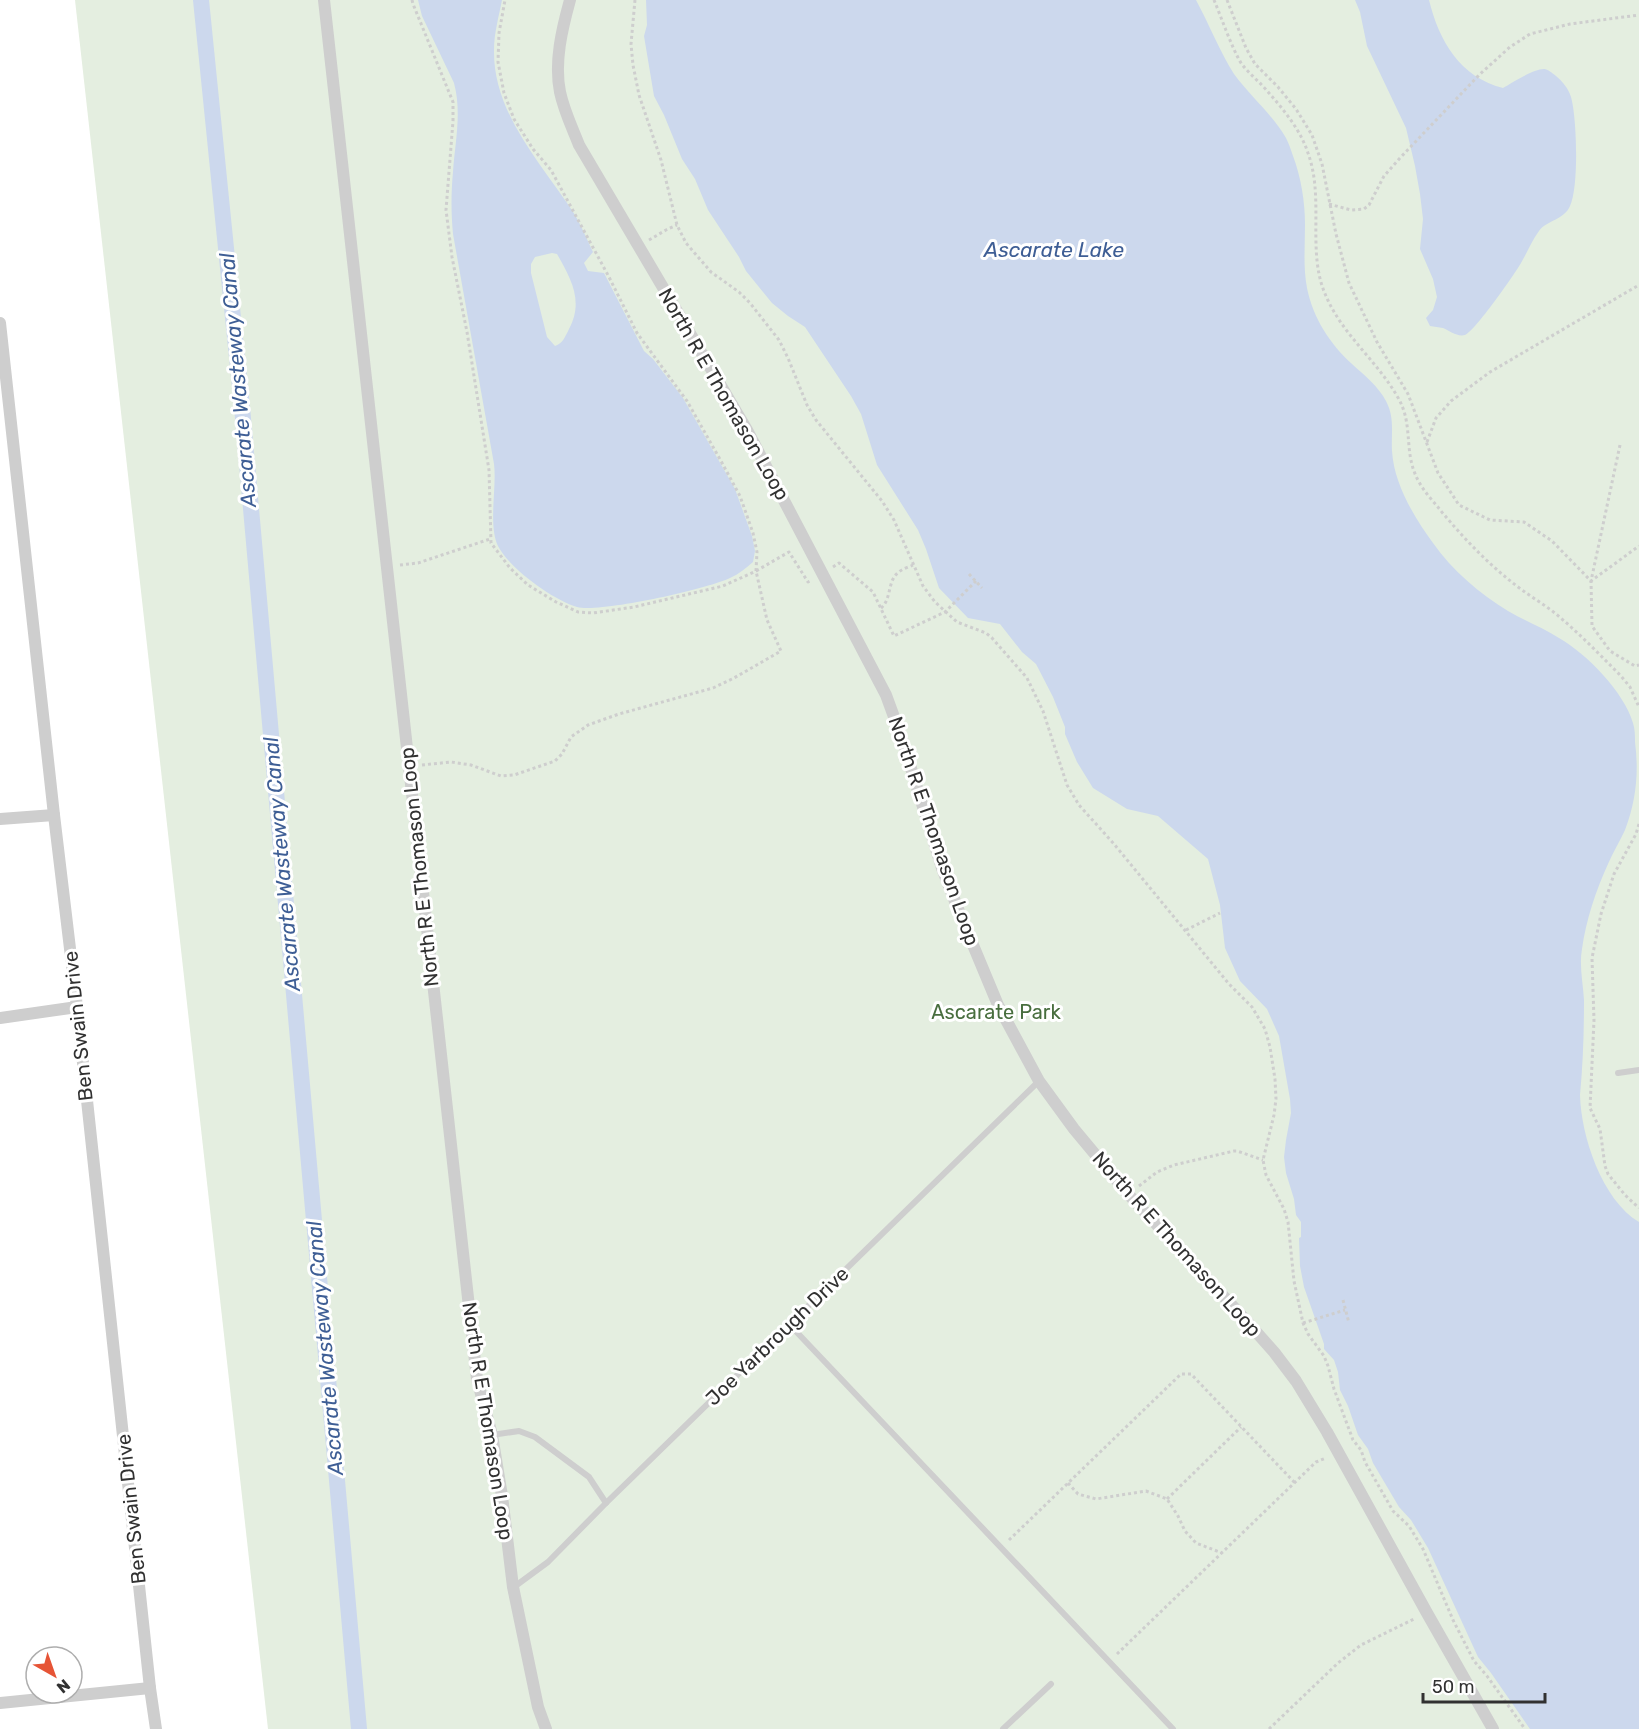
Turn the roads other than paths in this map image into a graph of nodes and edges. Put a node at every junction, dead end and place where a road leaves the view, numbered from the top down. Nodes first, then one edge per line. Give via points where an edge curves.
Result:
1 (324, 0) edge
2 (570, 0) edge
3 (0, 323) edge
4 (54, 815) junction
5 (0, 819) edge
6 (77, 1007) junction
7 (0, 1018) edge
8 (1639, 1070) edge
9 (1618, 1073) dead end
10 (1039, 1081) junction
11 (789, 1324) junction
12 (492, 1435) junction
13 (606, 1503) junction
14 (513, 1587) junction
15 (1052, 1684) dead end
16 (150, 1688) junction
17 (0, 1703) edge
18 (156, 1729) edge
19 (546, 1729) edge
20 (1003, 1729) edge
21 (1173, 1729) edge
22 (1493, 1729) edge

1 - 12 street, North R E Thomason Loop via 477,1379
2 - 10 street, North R E Thomason Loop via 561,33 558,68 567,116 579,145 747,430 886,695 958,909 998,1005
3 - 4 street, Ben Swain Drive
4 - 5 street
4 - 6 street, Ben Swain Drive
6 - 7 street
6 - 16 street, Ben Swain Drive
8 - 9 lane
10 - 11 lane, Joe Yarbrough Drive
10 - 22 street, North R E Thomason Loop via 1129,1195 1242,1316 1296,1381
11 - 13 lane, Joe Yarbrough Drive
11 - 21 lane
12 - 13 lane via 519,1431 535,1437 589,1477
12 - 14 street, North R E Thomason Loop
13 - 14 lane, Joe Yarbrough Drive via 548,1562
14 - 19 street, North R E Thomason Loop
15 - 20 lane
16 - 17 street
16 - 18 street, Ben Swain Drive

